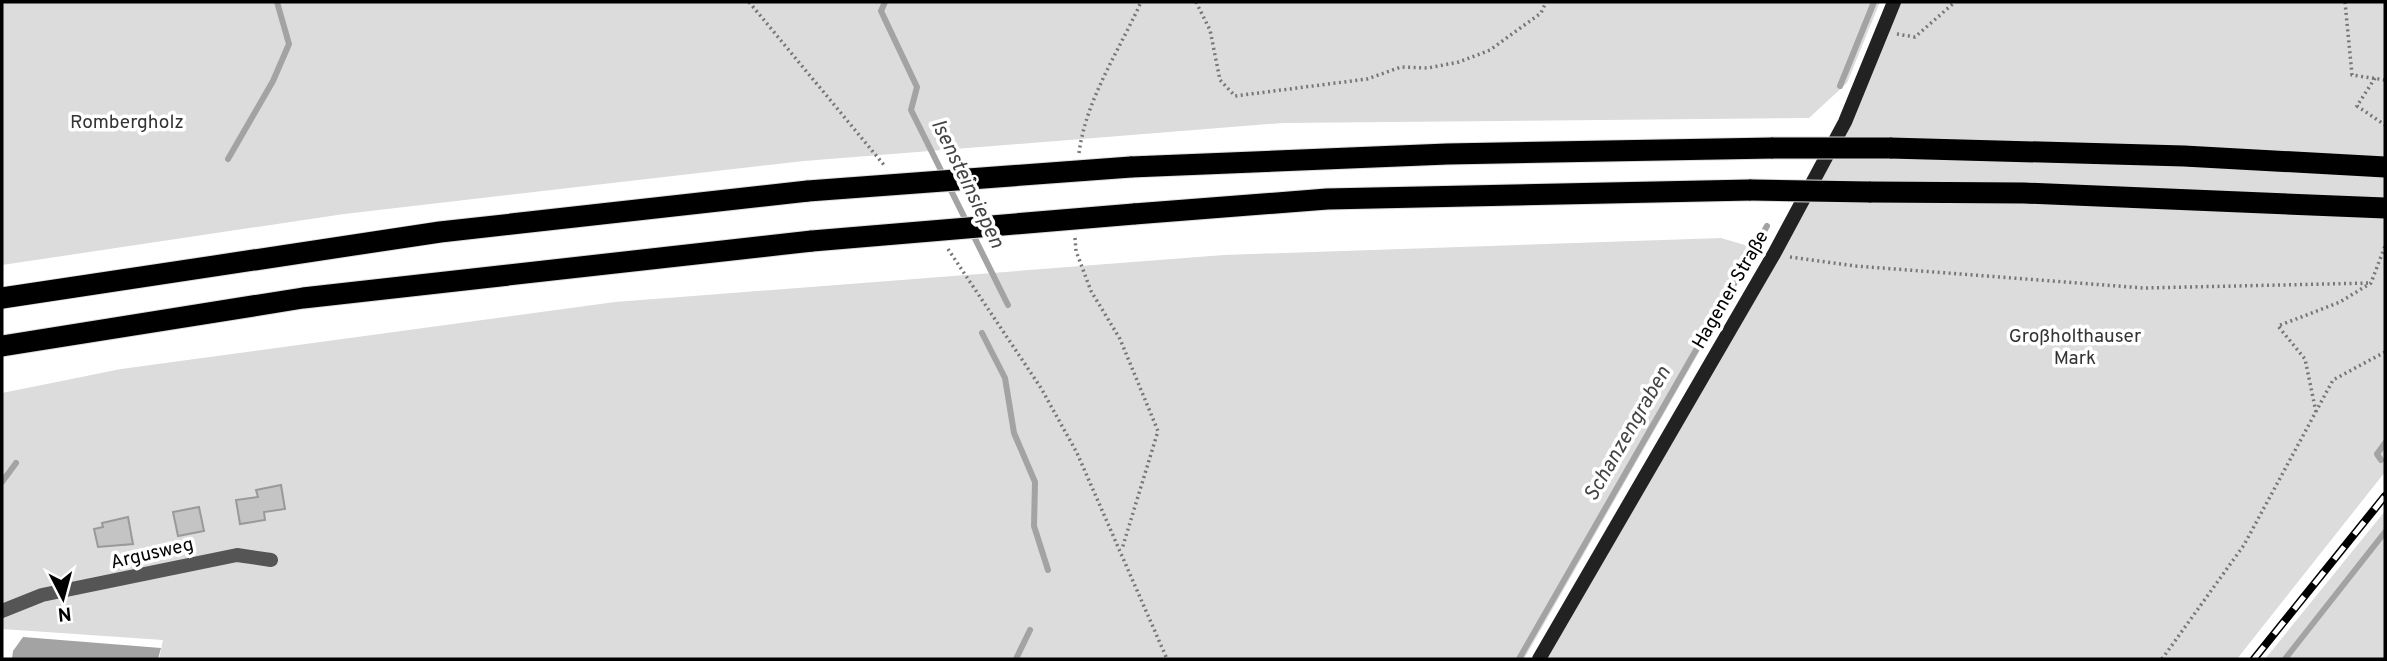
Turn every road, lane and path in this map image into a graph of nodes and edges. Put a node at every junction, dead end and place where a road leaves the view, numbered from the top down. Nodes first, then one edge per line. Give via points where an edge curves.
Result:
1 (749, 2) edge
2 (1141, 2) edge
3 (1196, 2) edge
4 (1546, 2) edge
5 (1894, 2) edge
6 (1955, 2) edge
7 (2345, 2) edge
8 (1884, 33) junction
9 (2375, 78) junction
10 (2385, 80) edge
11 (2385, 125) edge
12 (1077, 161) dead end
13 (2385, 167) edge
14 (887, 169) dead end
15 (2385, 208) edge
16 (1075, 237) dead end
17 (945, 245) dead end
18 (2385, 246) edge
19 (1774, 254) junction
20 (2371, 283) junction
21 (2, 298) edge
22 (2, 346) edge
23 (2385, 352) edge
24 (2316, 412) junction
25 (1122, 551) junction
26 (271, 560) dead end
27 (2, 611) edge
28 (1167, 659) edge
29 (1539, 659) edge
30 (2162, 659) edge

1 - 14 path
2 - 12 path via 1100,84
3 - 4 path via 1210,30 1220,80 1234,96 1367,79 1401,67 1459,62 1490,50 1541,13
5 - 8 main road, Hagener Straße
6 - 8 path via 1915,37
7 - 9 path via 2352,75
8 - 19 main road, Hagener Straße via 1845,122
9 - 10 path
9 - 11 path via 2357,106
13 - 21 highway, bridge via 2171,155 1773,148 1447,154 1131,167 808,191 440,232
15 - 22 highway, bridge via 2024,193 1751,190 1327,199 812,241 303,298
16 - 25 path via 1091,291 1121,339 1158,431
17 - 25 path via 1041,388
18 - 20 path
19 - 20 path via 1854,266 2144,288
19 - 29 main road, Hagener Straße
20 - 24 path via 2340,303 2278,327 2305,359
23 - 24 path via 2333,380
24 - 30 path via 2244,545
25 - 28 path
26 - 27 street, Argusweg via 237,555 42,595

